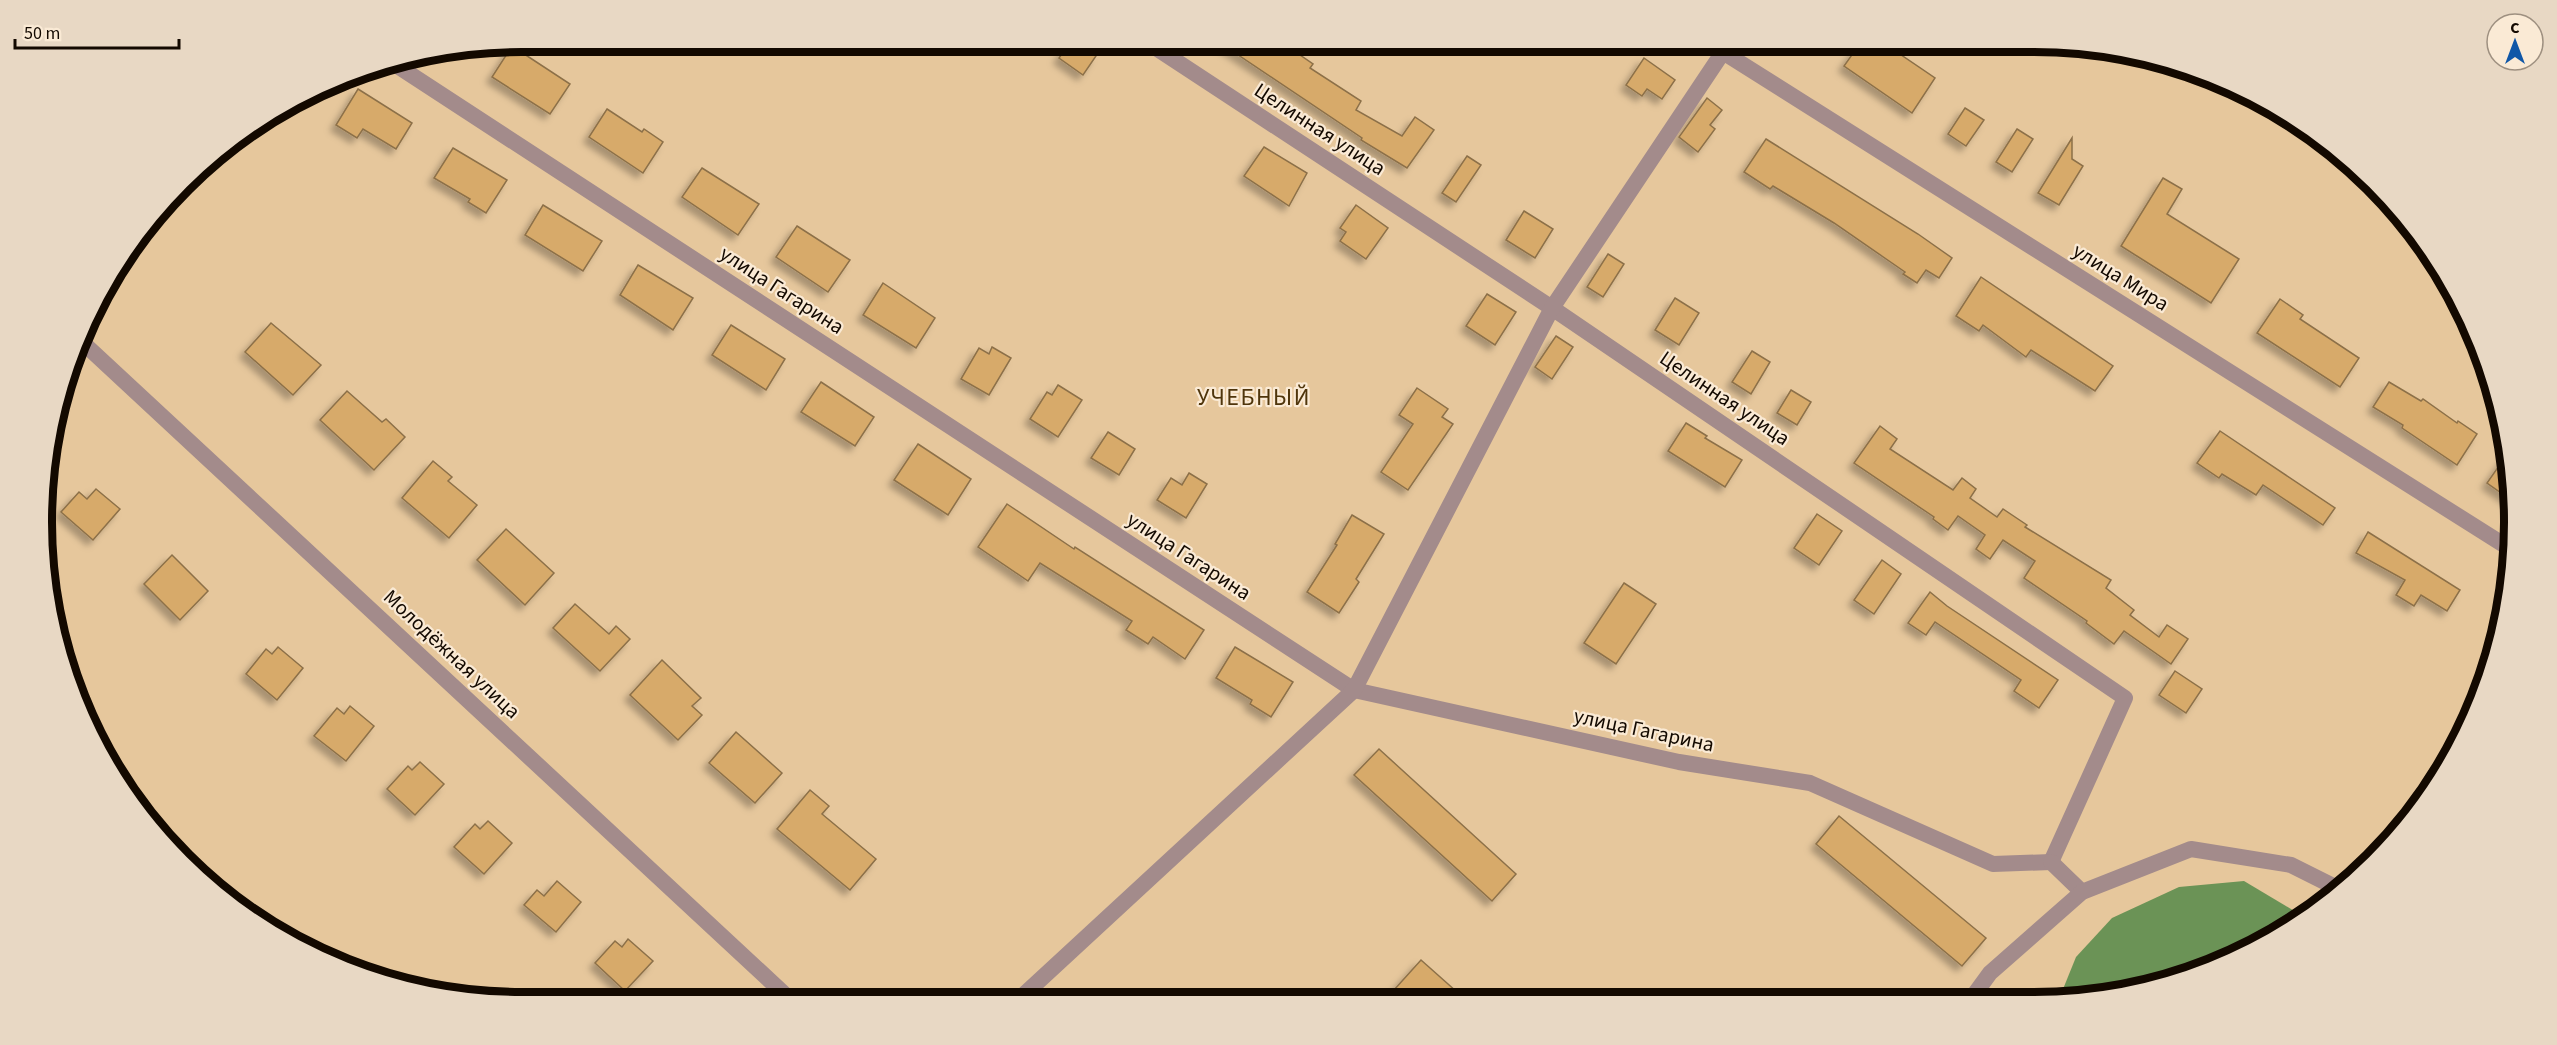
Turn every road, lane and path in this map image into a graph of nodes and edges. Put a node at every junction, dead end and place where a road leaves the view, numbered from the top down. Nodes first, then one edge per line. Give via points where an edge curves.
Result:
1 (1162, 52) edge
2 (1723, 52) joint
3 (402, 69) edge
4 (1552, 308) junction
5 (87, 346) edge
6 (2503, 544) edge
7 (1354, 690) junction
8 (2051, 861) junction
9 (2332, 886) edge
10 (2082, 892) junction
11 (782, 992) edge
12 (1027, 992) edge
13 (1976, 992) edge

1 - 4 street, Целинная улица
2 - 4 street
2 - 6 street, улица Мира
3 - 7 street, улица Гагарина
4 - 7 street
4 - 8 street, Целинная улица via 2125,698
5 - 11 street, Молодёжная улица
7 - 8 street, улица Гагарина via 1679,762 1810,783 1993,864
7 - 12 street
8 - 10 street
9 - 10 street via 2291,865 2191,849
10 - 13 street via 1990,973

